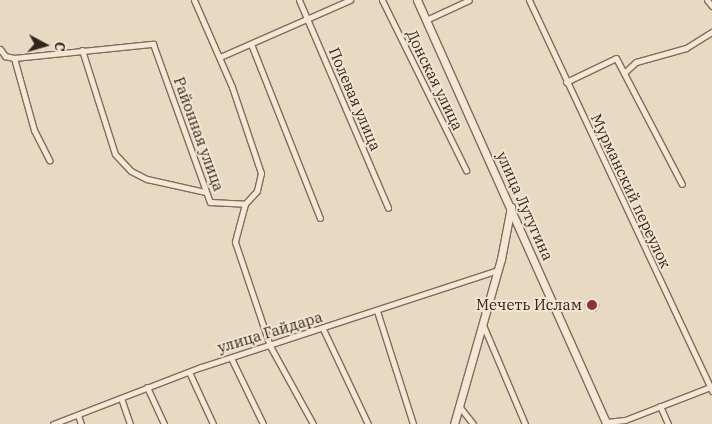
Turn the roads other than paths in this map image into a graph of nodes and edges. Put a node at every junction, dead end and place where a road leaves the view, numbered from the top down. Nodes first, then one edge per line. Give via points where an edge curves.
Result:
1 (194, 0) edge
2 (299, 0) edge
3 (350, 0) edge
4 (382, 0) edge
5 (418, 0) edge
6 (469, 0) edge
7 (529, 0) edge
8 (707, 0) edge
9 (712, 6) edge
10 (307, 19) junction
11 (426, 20) junction
12 (712, 32) edge
13 (251, 44) junction
14 (0, 49) edge
15 (82, 50) junction
16 (220, 57) junction
17 (14, 58) junction
18 (624, 73) junction
19 (566, 82) junction
20 (49, 160) dead end
21 (466, 170) dead end
22 (682, 184) dead end
23 (206, 192) junction
24 (245, 204) junction
25 (511, 206) junction
26 (388, 208) dead end
27 (320, 218) dead end
28 (498, 270) junction
29 (377, 311) junction
30 (483, 325) junction
31 (323, 329) junction
32 (270, 346) junction
33 (231, 358) junction
34 (189, 372) junction
35 (147, 387) junction
36 (711, 389) edge
37 (120, 398) junction
38 (459, 406) junction
39 (660, 406) junction
40 (78, 415) junction
41 (606, 423) edge
42 (53, 424) edge
43 (81, 424) edge
44 (130, 424) edge
45 (164, 424) edge
46 (213, 424) edge
47 (263, 424) edge
48 (313, 424) edge
49 (368, 424) edge
50 (414, 424) edge
51 (454, 424) edge
52 (473, 424) edge
53 (525, 424) edge
54 (668, 424) edge

1 - 16 street
2 - 10 street, Полевая улица
3 - 10 street
4 - 21 street, Донская улица
5 - 11 main road, улица Лутугина
6 - 11 street
7 - 19 street, Мурманский переулок
8 - 9 street
10 - 13 street
10 - 26 street, Полевая улица
11 - 25 main road, улица Лутугина
12 - 18 street via 686,48 636,62
13 - 16 street
13 - 27 street
14 - 17 street via 5,56
15 - 17 street
15 - 23 street via 115,154 131,171 147,179
15 - 23 street, Районная улица via 152,44
16 - 24 street via 261,173 257,191
17 - 20 street via 34,130
18 - 19 street via 616,58
18 - 22 street
19 - 36 street, Мурманский переулок
23 - 24 street, Районная улица via 210,202
24 - 32 street via 235,242
25 - 28 main road
25 - 41 main road, улица Лутугина
28 - 29 street, улица Гайдара
28 - 30 main road
29 - 31 street, улица Гайдара
29 - 50 street
30 - 38 main road
30 - 53 street
31 - 32 street, улица Гайдара
31 - 49 street
32 - 33 street, улица Гайдара
32 - 48 street
33 - 34 street, улица Гайдара
33 - 47 street
34 - 35 street, улица Гайдара
34 - 46 street
35 - 37 street, улица Гайдара
35 - 45 street
36 - 39 street
37 - 40 street, улица Гайдара
37 - 44 street
38 - 51 main road
38 - 52 street
39 - 41 street via 625,420
39 - 54 street
40 - 42 street, улица Гайдара
40 - 43 street

